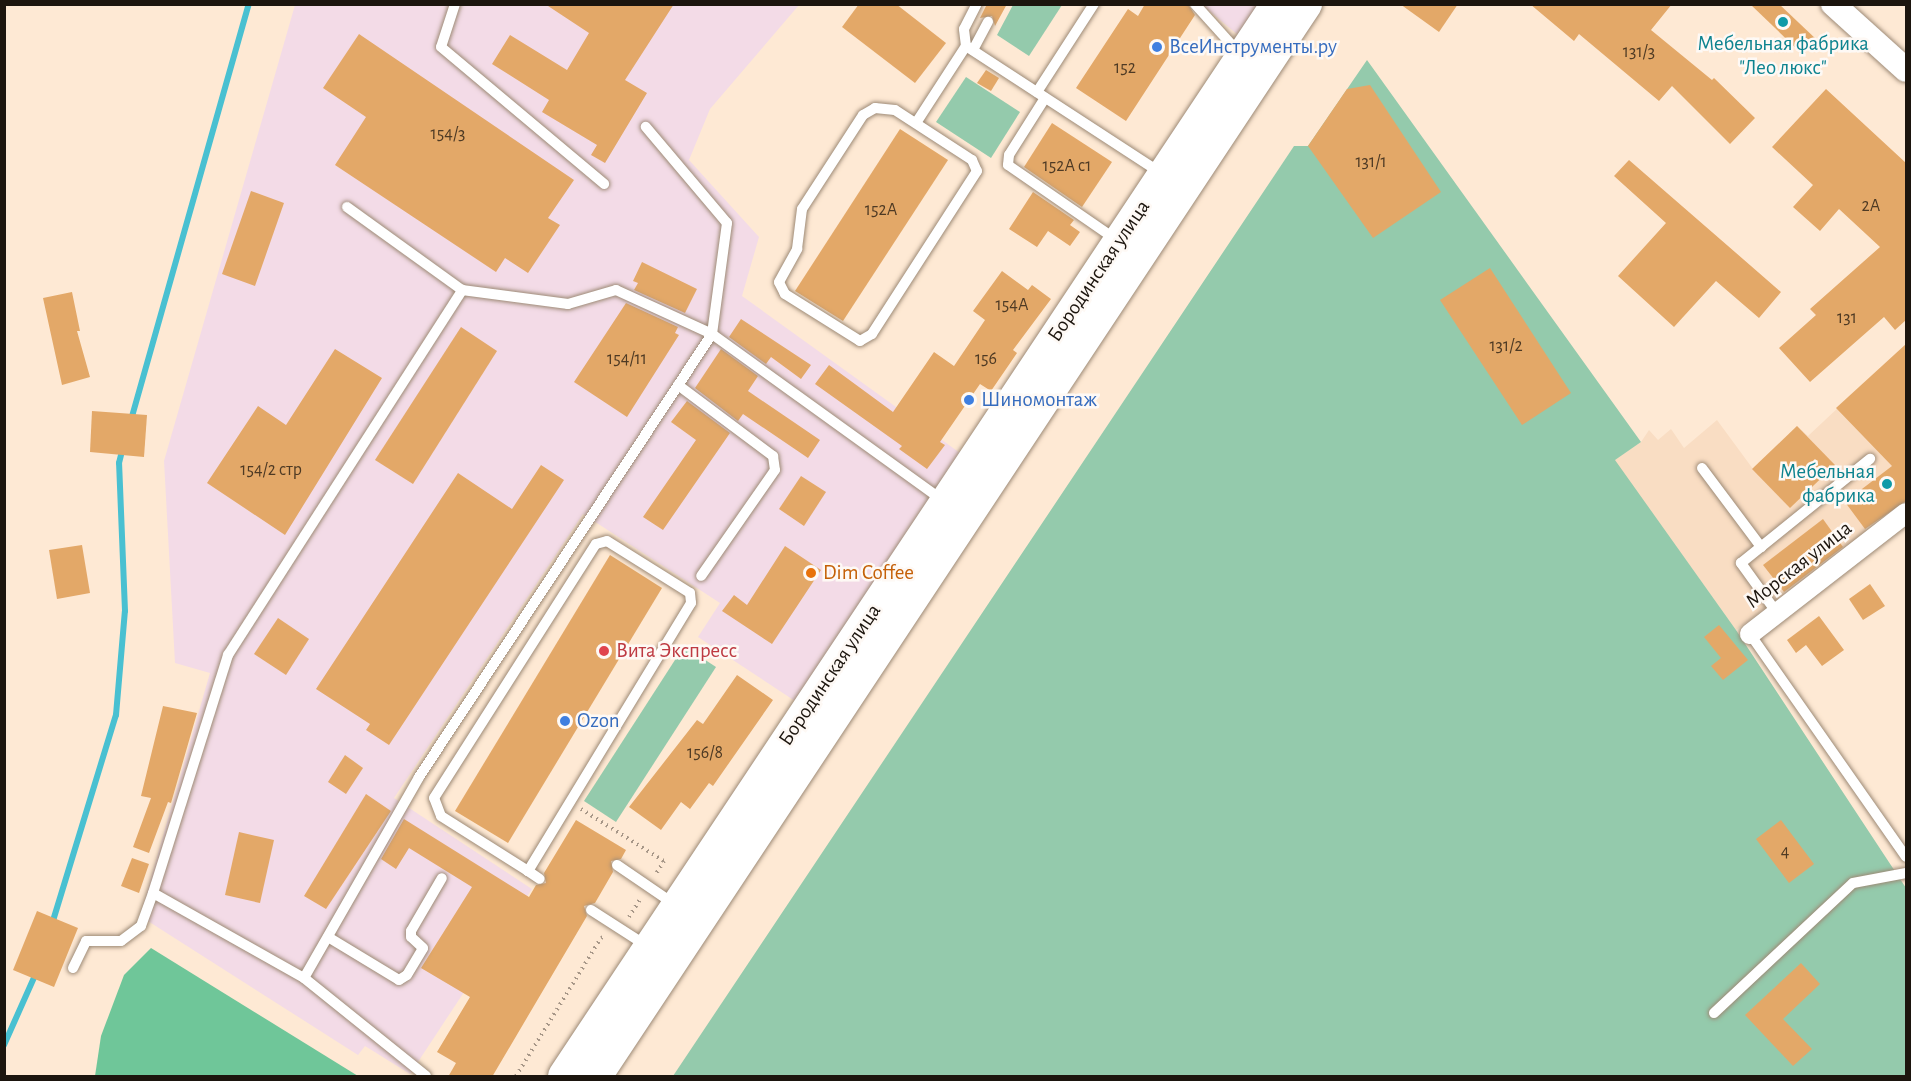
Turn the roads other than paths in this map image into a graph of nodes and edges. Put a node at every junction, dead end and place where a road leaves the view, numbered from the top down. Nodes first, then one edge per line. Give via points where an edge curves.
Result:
1 (455, 4) edge
2 (977, 4) edge
3 (1094, 4) edge
4 (1195, 4) edge
5 (1277, 4) edge
6 (1306, 4) edge
7 (1833, 4) edge
8 (988, 22) dead end
9 (970, 48) junction
10 (1242, 56) junction
11 (1906, 70) edge
12 (1041, 95) junction
13 (916, 123) junction
14 (646, 127) dead end
15 (1163, 175) junction
16 (604, 183) dead end
17 (347, 207) dead end
18 (1119, 241) junction
19 (462, 290) junction
20 (712, 334) junction
21 (678, 385) junction
22 (1870, 459) dead end
23 (1702, 468) dead end
24 (945, 502) junction
25 (1906, 513) edge
26 (1761, 547) junction
27 (701, 576) dead end
28 (1777, 613) junction
29 (1750, 634) joint
30 (1906, 857) edge
31 (617, 866) dead end
32 (528, 871) junction
33 (1906, 873) edge
34 (442, 878) dead end
35 (540, 879) dead end
36 (153, 893) junction
37 (677, 906) junction
38 (591, 910) dead end
39 (328, 937) junction
40 (649, 947) junction
41 (73, 968) dead end
42 (304, 978) junction
43 (1714, 1013) dead end
44 (426, 1077) edge
45 (564, 1077) edge
46 (596, 1077) edge

1 - 16 lane via 441,46
2 - 9 lane via 964,29
3 - 12 lane
4 - 10 lane
5 - 10 main road, Бородинская улица
6 - 46 main road, Бородинская улица
7 - 11 street
8 - 9 lane
9 - 12 lane
9 - 13 lane
10 - 15 main road, Бородинская улица
12 - 15 lane
12 - 18 lane via 1009,154 1008,165
13 - 13 lane via 895,110 866,111 802,209 797,249 780,276 786,294 860,341 872,334 977,171 972,160
14 - 20 lane via 727,223
15 - 18 main road, Бородинская улица
17 - 19 lane
18 - 24 main road, Бородинская улица
19 - 20 lane via 568,304 616,290
19 - 36 lane via 228,655
20 - 21 lane
20 - 24 lane
21 - 27 lane via 773,456 775,470
21 - 39 lane via 419,777
22 - 26 lane
23 - 26 lane
24 - 37 main road, Бородинская улица
25 - 28 street, Морская улица
26 - 28 lane via 1742,563
28 - 29 street, Морская улица
29 - 30 lane
31 - 37 lane
32 - 32 lane via 441,816 434,798 596,544 607,541 690,593 692,603
32 - 35 lane
33 - 43 lane via 1853,883
34 - 39 lane via 411,931 411,937 423,948 407,975 399,980
36 - 41 lane via 141,926 121,941 86,941
36 - 42 lane
37 - 40 main road, Бородинская улица
38 - 40 lane
39 - 42 lane
40 - 45 main road, Бородинская улица
42 - 44 lane

